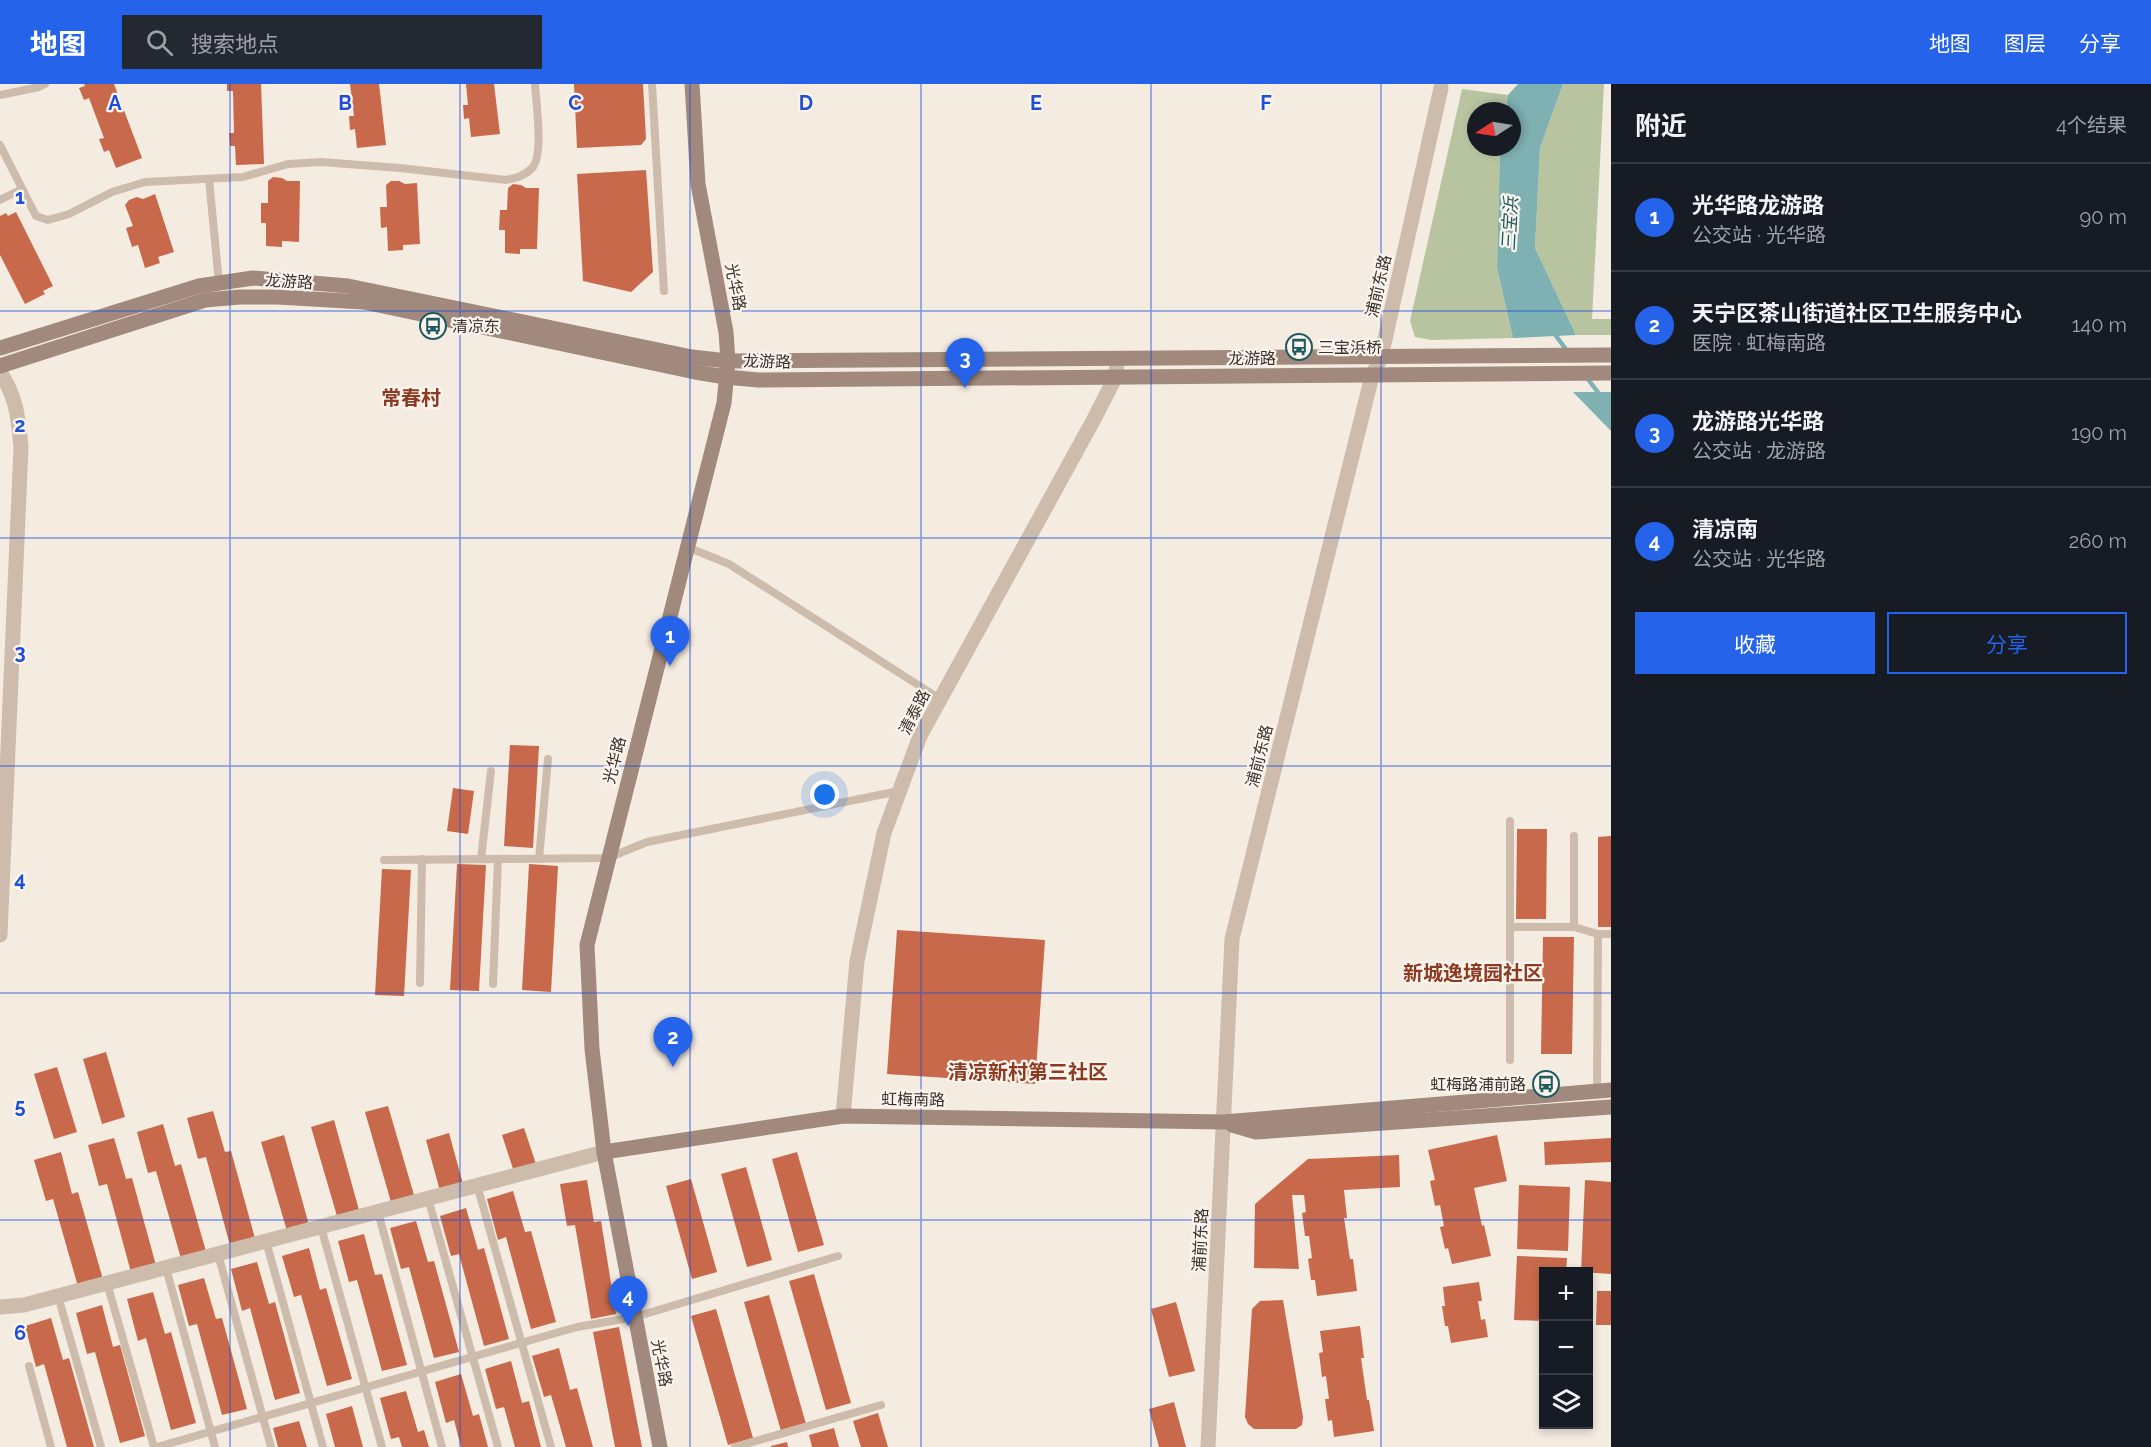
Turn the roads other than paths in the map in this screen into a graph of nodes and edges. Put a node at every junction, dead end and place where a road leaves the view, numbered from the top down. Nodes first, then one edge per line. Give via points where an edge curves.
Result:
1 (45, 84) edge
2 (535, 84) edge
3 (652, 84) edge
4 (692, 84) edge
5 (1441, 88) dead end
6 (0, 95) edge
7 (0, 145) edge
8 (209, 179) junction
9 (22, 189) junction
10 (0, 200) edge
11 (219, 283) junction
12 (664, 291) dead end
13 (0, 348) edge
14 (1611, 355) edge
15 (1381, 357) junction
16 (1116, 359) junction
17 (728, 361) junction
18 (0, 366) edge
19 (0, 372) edge
20 (1607, 373) edge
21 (1116, 376) junction
22 (1372, 376) junction
23 (726, 377) junction
24 (687, 547) junction
25 (940, 699) junction
26 (548, 759) dead end
27 (491, 771) dead end
28 (900, 791) junction
29 (1510, 821) dead end
30 (1574, 836) dead end
31 (608, 858) junction
32 (423, 859) junction
33 (481, 859) junction
34 (498, 859) junction
35 (539, 859) junction
36 (384, 860) dead end
37 (1510, 927) junction
38 (1574, 927) junction
39 (1598, 934) junction
40 (1611, 934) edge
41 (0, 935) edge
42 (420, 983) dead end
43 (493, 984) dead end
44 (1510, 1060) dead end
45 (1604, 1090) edge
46 (1611, 1107) edge
47 (843, 1116) junction
48 (1223, 1122) junction
49 (604, 1152) junction
50 (477, 1185) junction
51 (428, 1198) junction
52 (378, 1212) junction
53 (321, 1227) junction
54 (266, 1241) junction
55 (218, 1254) junction
56 (837, 1256) dead end
57 (166, 1268) junction
58 (107, 1283) junction
59 (58, 1296) junction
60 (0, 1307) edge
61 (635, 1317) junction
62 (522, 1343) junction
63 (473, 1357) junction
64 (28, 1366) dead end
65 (421, 1372) junction
66 (365, 1388) junction
67 (311, 1403) junction
68 (881, 1405) dead end
69 (262, 1417) junction
70 (211, 1432) junction
71 (51, 1447) edge
72 (101, 1447) edge
73 (155, 1447) edge
74 (215, 1447) edge
75 (271, 1447) edge
76 (323, 1447) edge
77 (382, 1447) edge
78 (442, 1447) edge
79 (498, 1447) edge
80 (551, 1447) edge
81 (660, 1447) edge
82 (735, 1447) edge
83 (1208, 1447) edge

1 - 6 lane
2 - 8 lane via 538,155 534,167 523,176 506,180 321,162 288,164 243,177
3 - 12 lane
4 - 17 main road, 光华路 via 698,184
5 - 15 street, 浦前东路
7 - 9 lane
8 - 9 lane via 145,182 48,220 36,216
8 - 11 lane
9 - 10 lane
11 - 13 main road, 龙游路
11 - 17 main road, 龙游路 via 252,278 348,286
14 - 15 main road, 龙游路
15 - 16 main road, 龙游路
15 - 22 street, 浦前东路
16 - 17 main road, 龙游路
16 - 21 street, 清泰路
17 - 23 main road, 光华路
18 - 23 main road, 龙游路 via 205,300 268,297 364,302
19 - 41 street via 16,405 21,447
20 - 22 main road, 龙游路
21 - 22 main road, 龙游路
21 - 23 main road, 龙游路 via 758,380
21 - 25 street, 清泰路
22 - 48 street, 浦前东路 via 1232,939
23 - 24 main road, 光华路 via 724,403
24 - 25 lane via 729,564
24 - 31 main road, 光华路
25 - 28 street, 清泰路 via 920,736
26 - 35 lane
27 - 33 lane
28 - 31 lane via 647,842
28 - 47 street, 清泰路 via 884,833 857,961
29 - 37 lane
30 - 38 lane
31 - 35 lane
31 - 49 main road, 光华路 via 587,945 592,1048
32 - 33 lane
32 - 36 lane
32 - 42 lane
33 - 34 lane
34 - 35 lane
34 - 43 lane
37 - 38 lane
37 - 44 lane
38 - 39 lane
39 - 40 lane
39 - 45 lane
45 - 48 main road, 虹梅南路
46 - 48 main road, 虹梅南路 via 1256,1132
47 - 48 main road, 虹梅南路
47 - 49 main road, 虹梅南路
48 - 83 street, 浦前东路
49 - 50 street
49 - 61 main road, 光华路
50 - 51 street
50 - 62 lane
51 - 52 street
51 - 63 lane
52 - 53 street
52 - 65 lane
53 - 54 street
53 - 66 lane
54 - 55 street
54 - 67 lane
55 - 57 street
55 - 69 lane
56 - 61 lane
57 - 58 street
57 - 70 lane
58 - 59 street
58 - 73 lane
59 - 60 street
59 - 72 lane
61 - 62 lane via 577,1327
61 - 81 main road, 光华路
62 - 63 lane
62 - 80 lane
63 - 65 lane
63 - 79 lane
64 - 71 lane
65 - 66 lane
65 - 78 lane
66 - 67 lane
66 - 77 lane
67 - 69 lane
67 - 76 lane
68 - 82 lane
69 - 70 lane
69 - 75 lane
70 - 73 lane
70 - 74 lane

